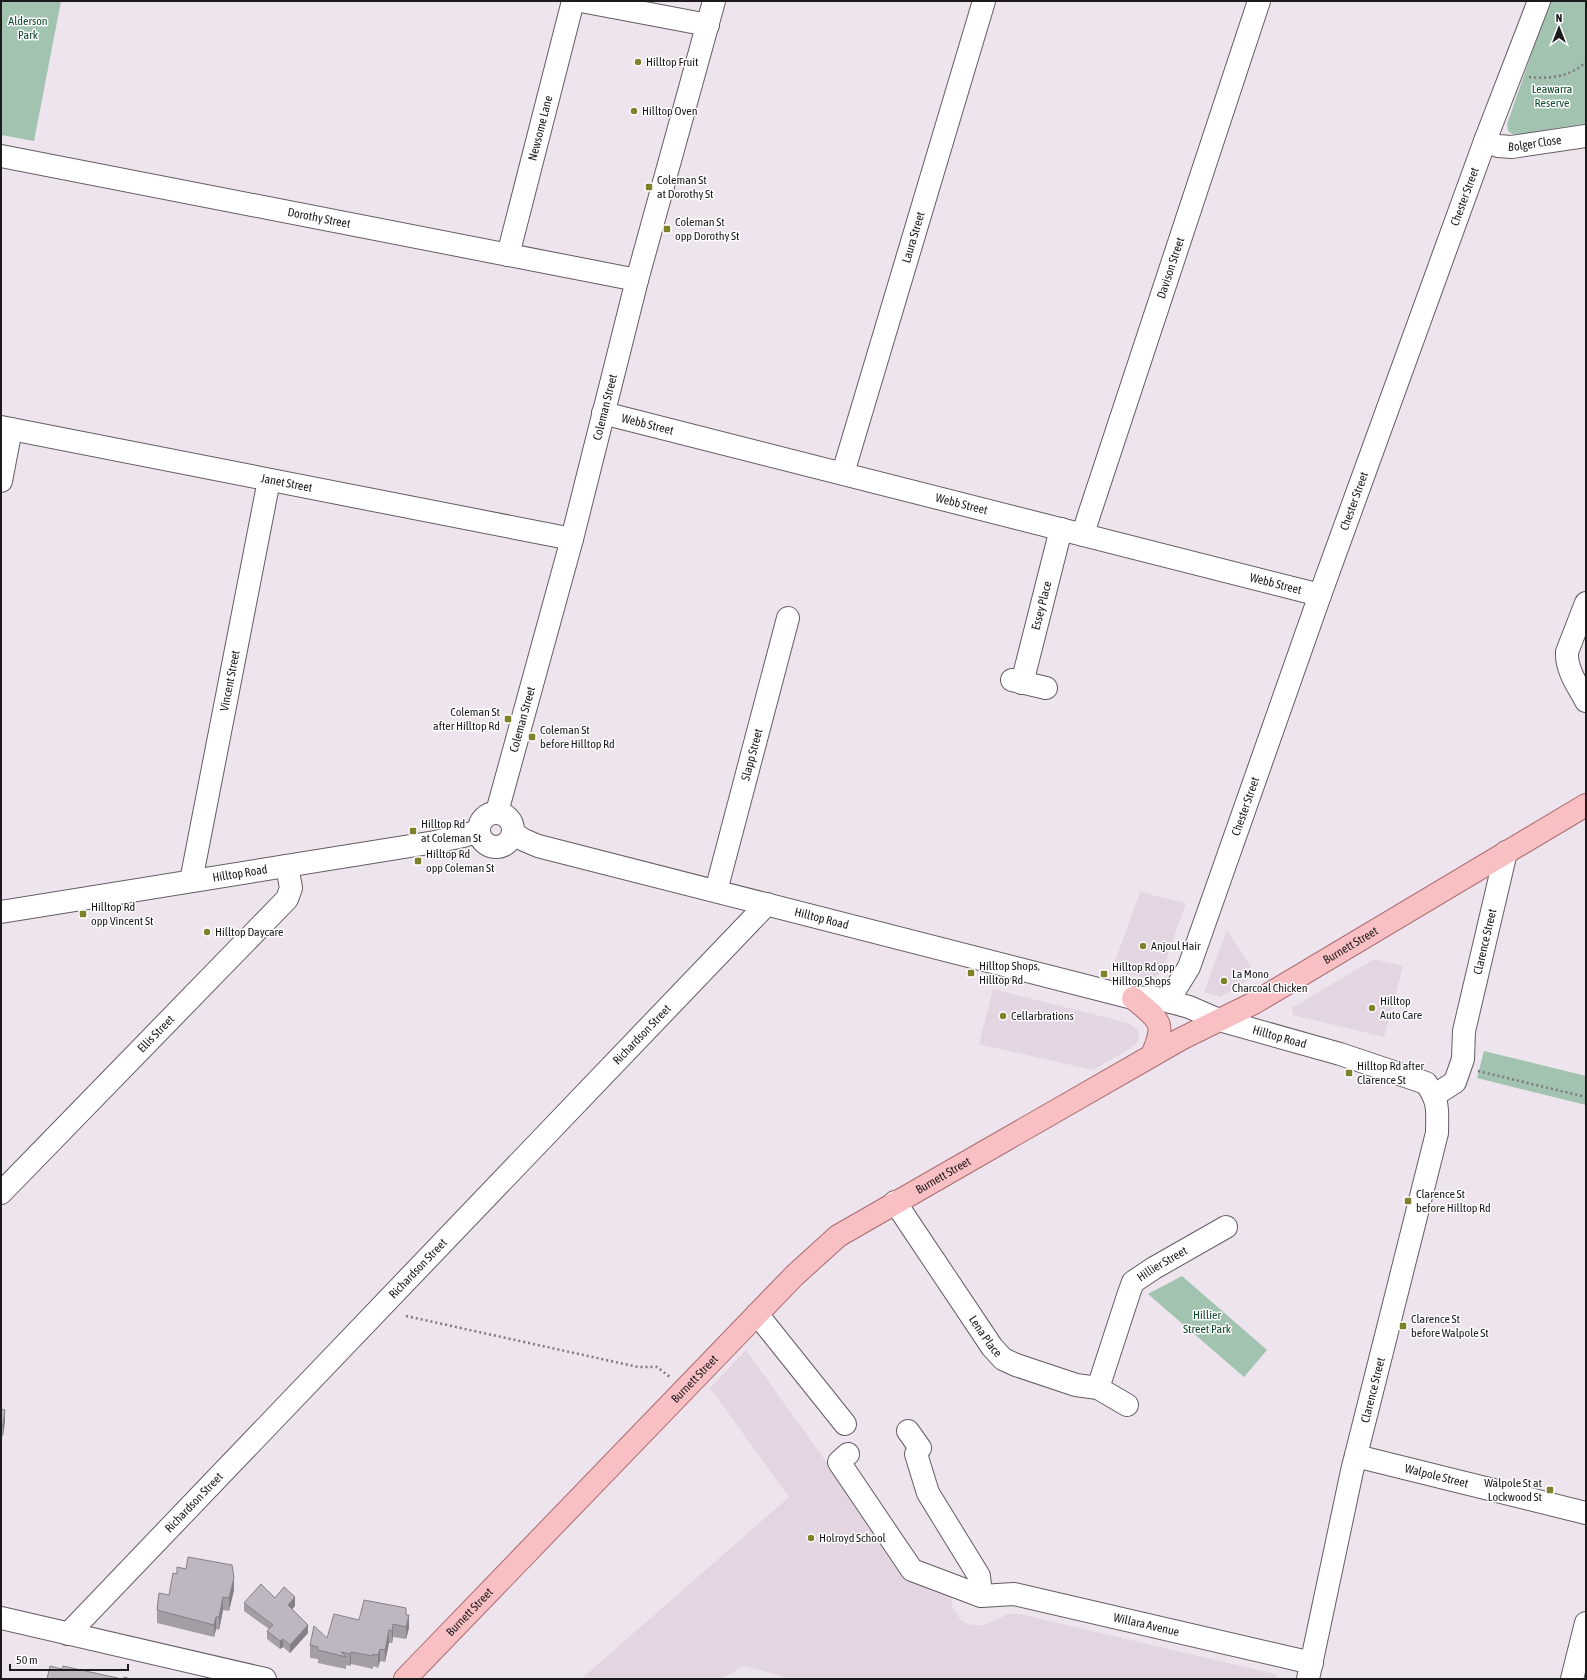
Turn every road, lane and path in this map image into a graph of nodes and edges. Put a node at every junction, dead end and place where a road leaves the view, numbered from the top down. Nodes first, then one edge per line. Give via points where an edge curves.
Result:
1 (573, 1) edge
2 (581, 1) edge
3 (714, 1) edge
4 (984, 1) edge
5 (1259, 1) edge
6 (1539, 1) edge
7 (708, 25) junction
8 (1586, 62) edge
9 (1512, 72) junction
10 (1586, 136) edge
11 (1485, 141) junction
12 (1, 156) edge
13 (508, 254) junction
14 (637, 280) junction
15 (603, 413) junction
16 (6, 428) edge
17 (843, 474) junction
18 (269, 480) junction
19 (1, 481) edge
20 (1061, 529) junction
21 (1083, 535) junction
22 (572, 539) junction
23 (1320, 595) junction
24 (1586, 603) edge
25 (788, 618) dead end
26 (1046, 688) dead end
27 (1586, 701) edge
28 (1586, 806) edge
29 (497, 812) junction
30 (478, 830) junction
31 (513, 833) junction
32 (1506, 852) junction
33 (287, 866) junction
34 (191, 881) junction
35 (716, 891) junction
36 (768, 904) junction
37 (1, 912) edge
38 (1133, 998) junction
39 (1171, 1002) junction
40 (1219, 1020) junction
41 (1152, 1056) junction
42 (1476, 1070) dead end
43 (1440, 1090) junction
44 (1586, 1097) edge
45 (1, 1193) edge
46 (894, 1202) junction
47 (1226, 1227) dead end
48 (758, 1314) junction
49 (406, 1316) dead end
50 (671, 1378) dead end
51 (1098, 1388) junction
52 (1127, 1405) dead end
53 (845, 1424) dead end
54 (908, 1431) dead end
55 (848, 1454) dead end
56 (1356, 1456) junction
57 (1585, 1507) edge
58 (981, 1596) junction
59 (1, 1618) edge
60 (1586, 1623) edge
61 (68, 1634) junction
62 (1310, 1671) edge
63 (265, 1679) edge
64 (405, 1679) edge
65 (1572, 1679) edge

1 - 13 street, Newsome Lane
2 - 7 street
3 - 7 street, Coleman Street
4 - 17 street, Laura Street
5 - 21 street, Davison Street
6 - 9 street, Chester Street
7 - 14 street, Coleman Street
8 - 9 path via 1570,74 1557,77 1529,77
9 - 11 street, Chester Street
10 - 11 street, Bolger Close via 1512,147 1498,146
11 - 23 street, Chester Street
12 - 13 street, Dorothy Street
13 - 14 street, Dorothy Street
14 - 15 street, Coleman Street
15 - 17 street, Webb Street
15 - 22 street, Coleman Street
16 - 18 street, Janet Street
16 - 19 street
17 - 20 street, Webb Street
18 - 22 street, Janet Street
18 - 34 street, Vincent Street
20 - 21 street, Webb Street
20 - 26 street, Essey Place via 1017,682
21 - 23 street, Webb Street
22 - 29 street, Coleman Street
23 - 39 street, Chester Street via 1189,967 1173,993
24 - 27 street via 1567,652 1567,659 1569,670
25 - 35 street, Slapp Street
28 - 32 main road, Burnett Street
29 - 30 street via 482,819
29 - 31 street via 511,821
30 - 31 street via 481,839 487,845 496,848 507,844
30 - 33 street, Hilltop Road via 435,842
31 - 35 street, Hilltop Road via 538,846
32 - 40 main road, Burnett Street via 1254,1003
32 - 43 street, Clarence Street via 1464,1031 1463,1059 1455,1082
33 - 34 street, Hilltop Road
33 - 45 street, Ellis Street via 291,888 287,899
34 - 37 street, Hilltop Road
35 - 36 street, Hilltop Road
36 - 38 street, Hilltop Road
36 - 61 street, Richardson Street
38 - 39 street, Hilltop Road via 1153,997
38 - 40 street, Hilltop Road via 1184,1016
38 - 41 main road via 1156,1017 1160,1024 1159,1039
39 - 40 street, Hilltop Road
40 - 41 main road, Burnett Street
40 - 43 street, Hilltop Road via 1340,1054
41 - 46 main road, Burnett Street
42 - 44 path
43 - 56 street, Clarence Street via 1451,1096 1451,1113 1437,1133
46 - 48 main road, Burnett Street via 838,1236 794,1276
46 - 51 street, Lena Place via 992,1347 1003,1359 1076,1384
47 - 51 street, Hillier Street via 1133,1282
48 - 53 street
48 - 64 main road, Burnett Street
49 - 50 path via 638,1367 658,1367
51 - 52 street, Lena Place
54 - 58 street via 920,1448 916,1454 928,1493 979,1576
55 - 58 street via 839,1462 912,1570
56 - 57 street, Walpole Street
56 - 62 street, Clarence Street
58 - 62 street, Willara Avenue via 1014,1594
59 - 61 street
60 - 65 street
61 - 63 street

